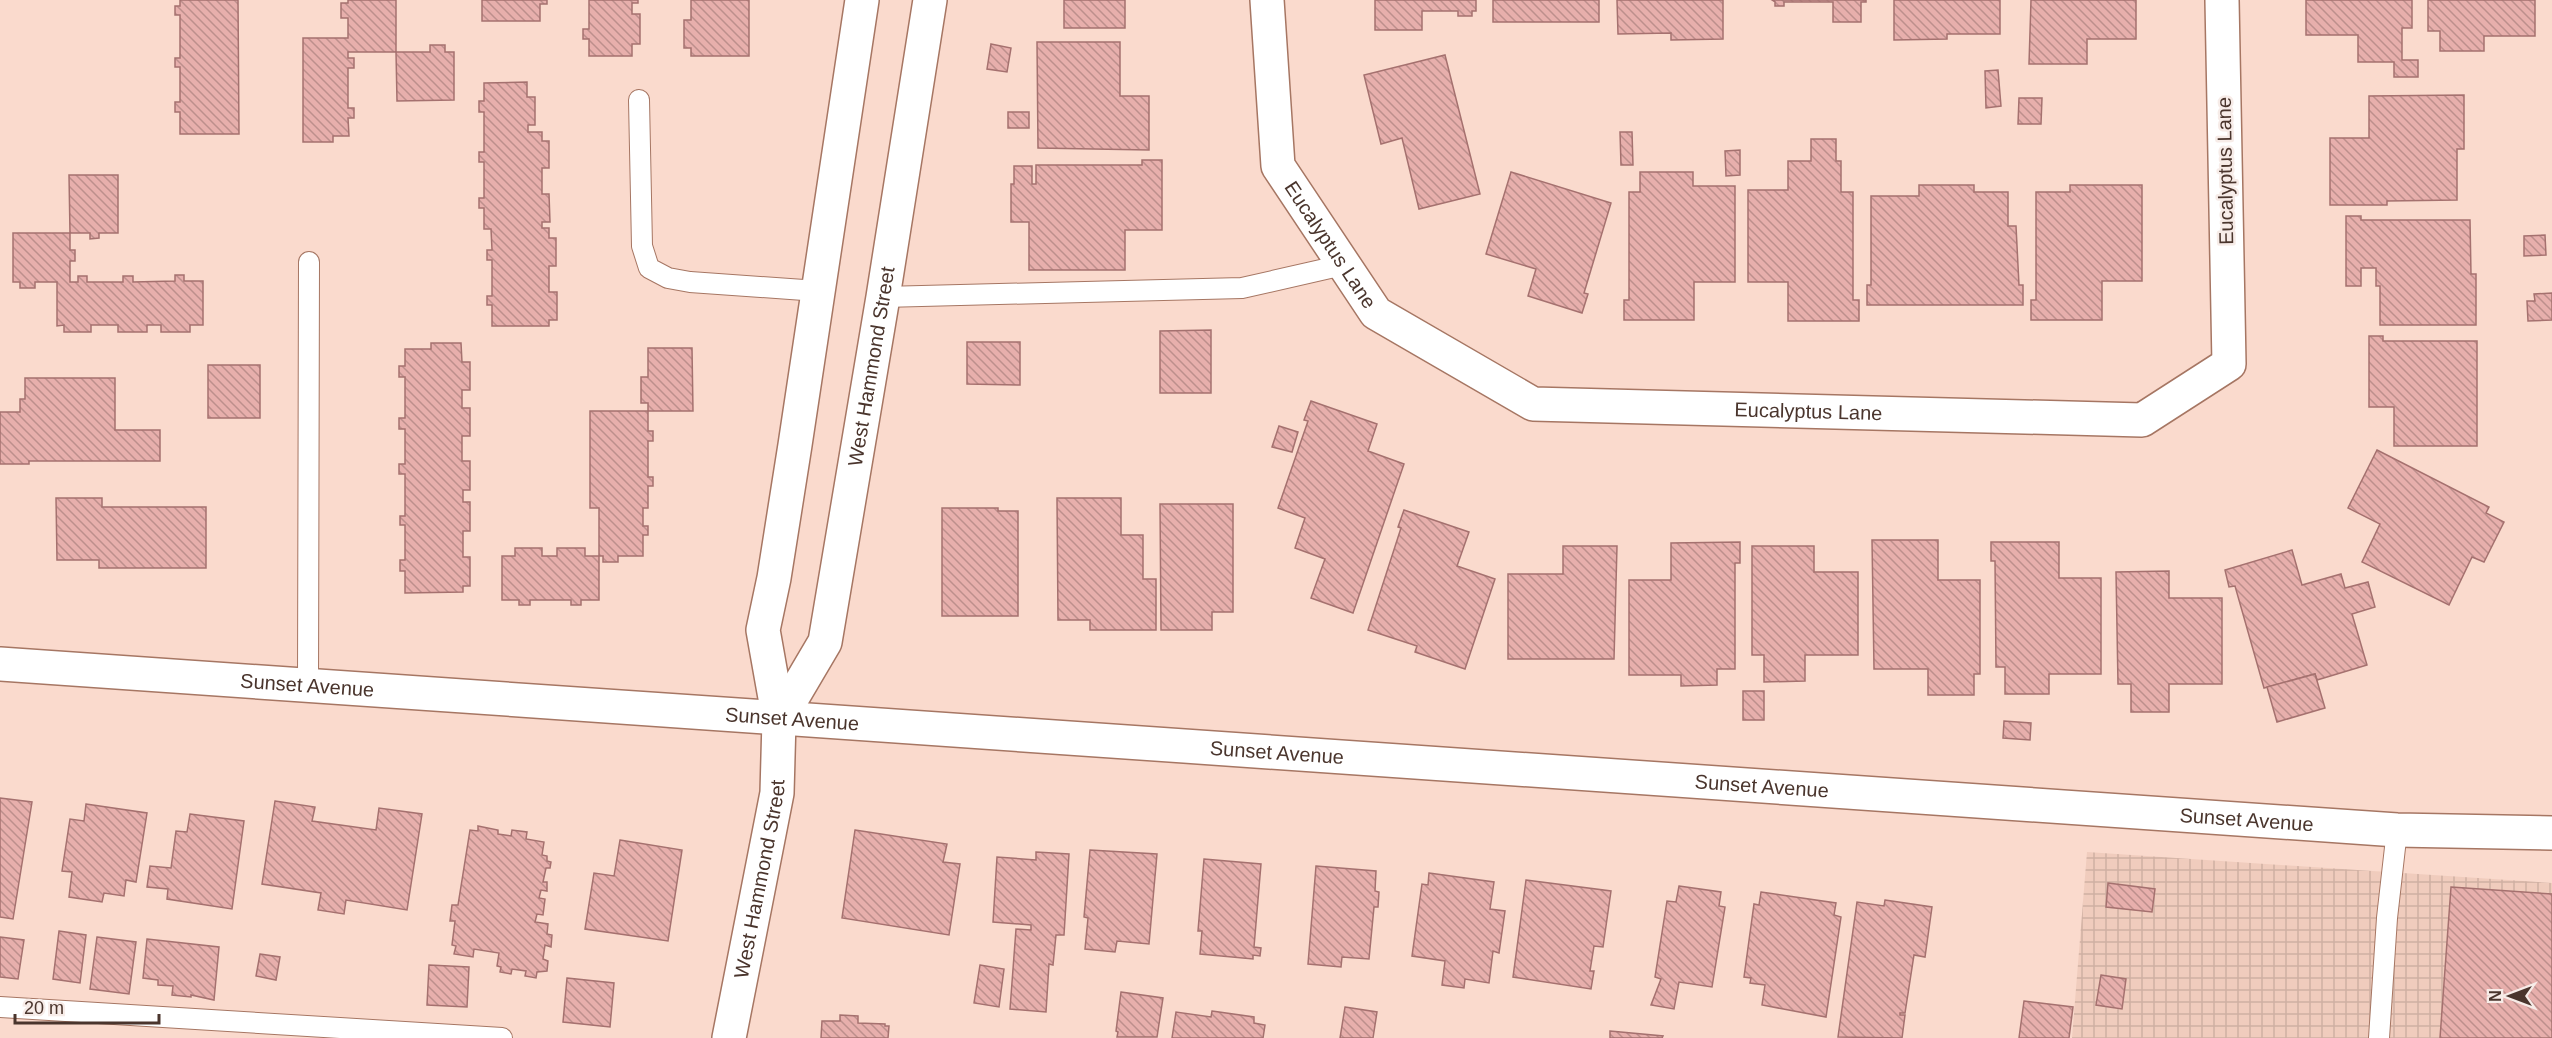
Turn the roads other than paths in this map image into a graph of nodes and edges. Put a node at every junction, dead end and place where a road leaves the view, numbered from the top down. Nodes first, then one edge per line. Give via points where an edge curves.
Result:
1 (862, 0) edge
2 (930, 0) edge
3 (1267, 0) edge
4 (2222, 0) edge
5 (639, 100) dead end
6 (309, 262) dead end
7 (1344, 265) junction
8 (818, 291) junction
9 (883, 297) junction
10 (0, 664) edge
11 (308, 684) junction
12 (779, 720) junction
13 (2397, 830) junction
14 (2552, 833) edge
15 (0, 1006) edge
16 (502, 1038) edge
17 (729, 1038) edge
18 (2379, 1038) edge

1 - 8 street, West Hammond Street
2 - 9 street, West Hammond Street
3 - 7 street, Eucalyptus Lane via 1278,166
4 - 7 street, Eucalyptus Lane via 2229,364 2142,420 1533,404 1376,313
5 - 8 lane via 642,246 649,268 668,278 690,282
6 - 11 lane
7 - 9 lane via 1242,288
8 - 12 street, West Hammond Street via 763,630
9 - 12 street, West Hammond Street via 825,642
10 - 11 street, Sunset Avenue
11 - 12 street, Sunset Avenue
12 - 13 street, Sunset Avenue
12 - 17 street, West Hammond Street via 777,793
13 - 14 street, Sunset Avenue
13 - 18 lane via 2386,918
15 - 16 lane

